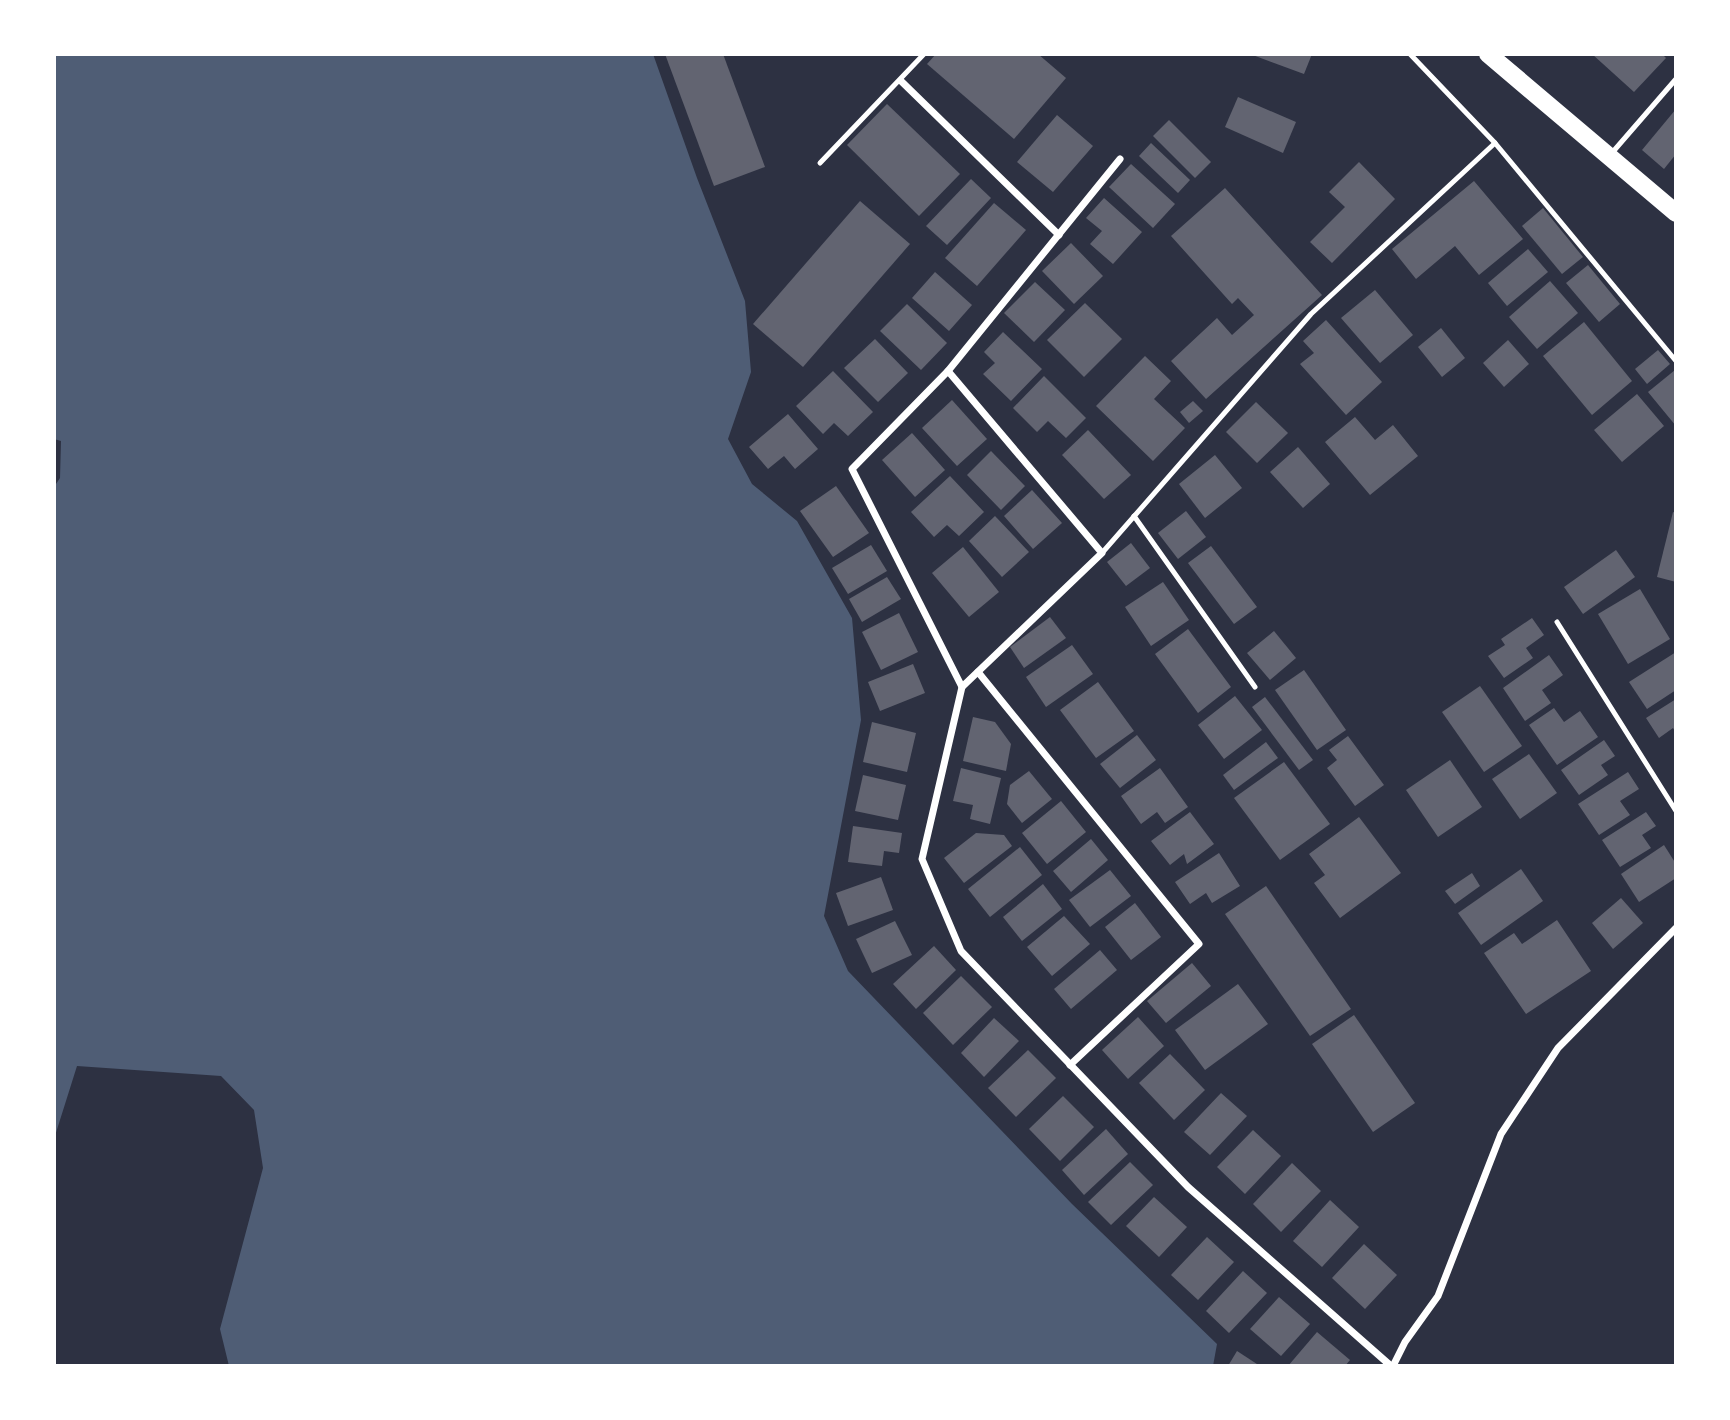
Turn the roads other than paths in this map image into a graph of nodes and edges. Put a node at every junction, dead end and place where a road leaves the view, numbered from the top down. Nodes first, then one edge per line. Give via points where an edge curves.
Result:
1 (924, 54) edge
2 (1410, 54) edge
3 (1488, 54) edge
4 (1676, 79) edge
5 (901, 81) junction
6 (1495, 143) junction
7 (1609, 156) junction
8 (1121, 159) dead end
9 (820, 163) dead end
10 (1676, 213) edge
11 (1059, 235) junction
12 (1676, 361) edge
13 (948, 371) junction
14 (1134, 516) junction
15 (1102, 553) junction
16 (1557, 622) dead end
17 (978, 672) junction
18 (1255, 687) dead end
19 (962, 688) junction
20 (1676, 811) edge
21 (1676, 928) edge
22 (1070, 1065) junction
23 (1392, 1366) edge

1 - 5 lane
2 - 6 lane
3 - 7 main road
4 - 7 lane
5 - 9 lane
5 - 11 street
6 - 12 lane
6 - 14 lane via 1311,314
7 - 10 main road
8 - 11 street
11 - 13 street
13 - 15 street
13 - 19 street via 852,469
14 - 15 lane
14 - 18 lane
15 - 17 street
16 - 20 lane
17 - 19 street
17 - 22 street via 1199,944
19 - 22 street via 922,859 961,951
21 - 23 street via 1558,1048 1501,1134 1438,1296
22 - 23 street via 1188,1187

